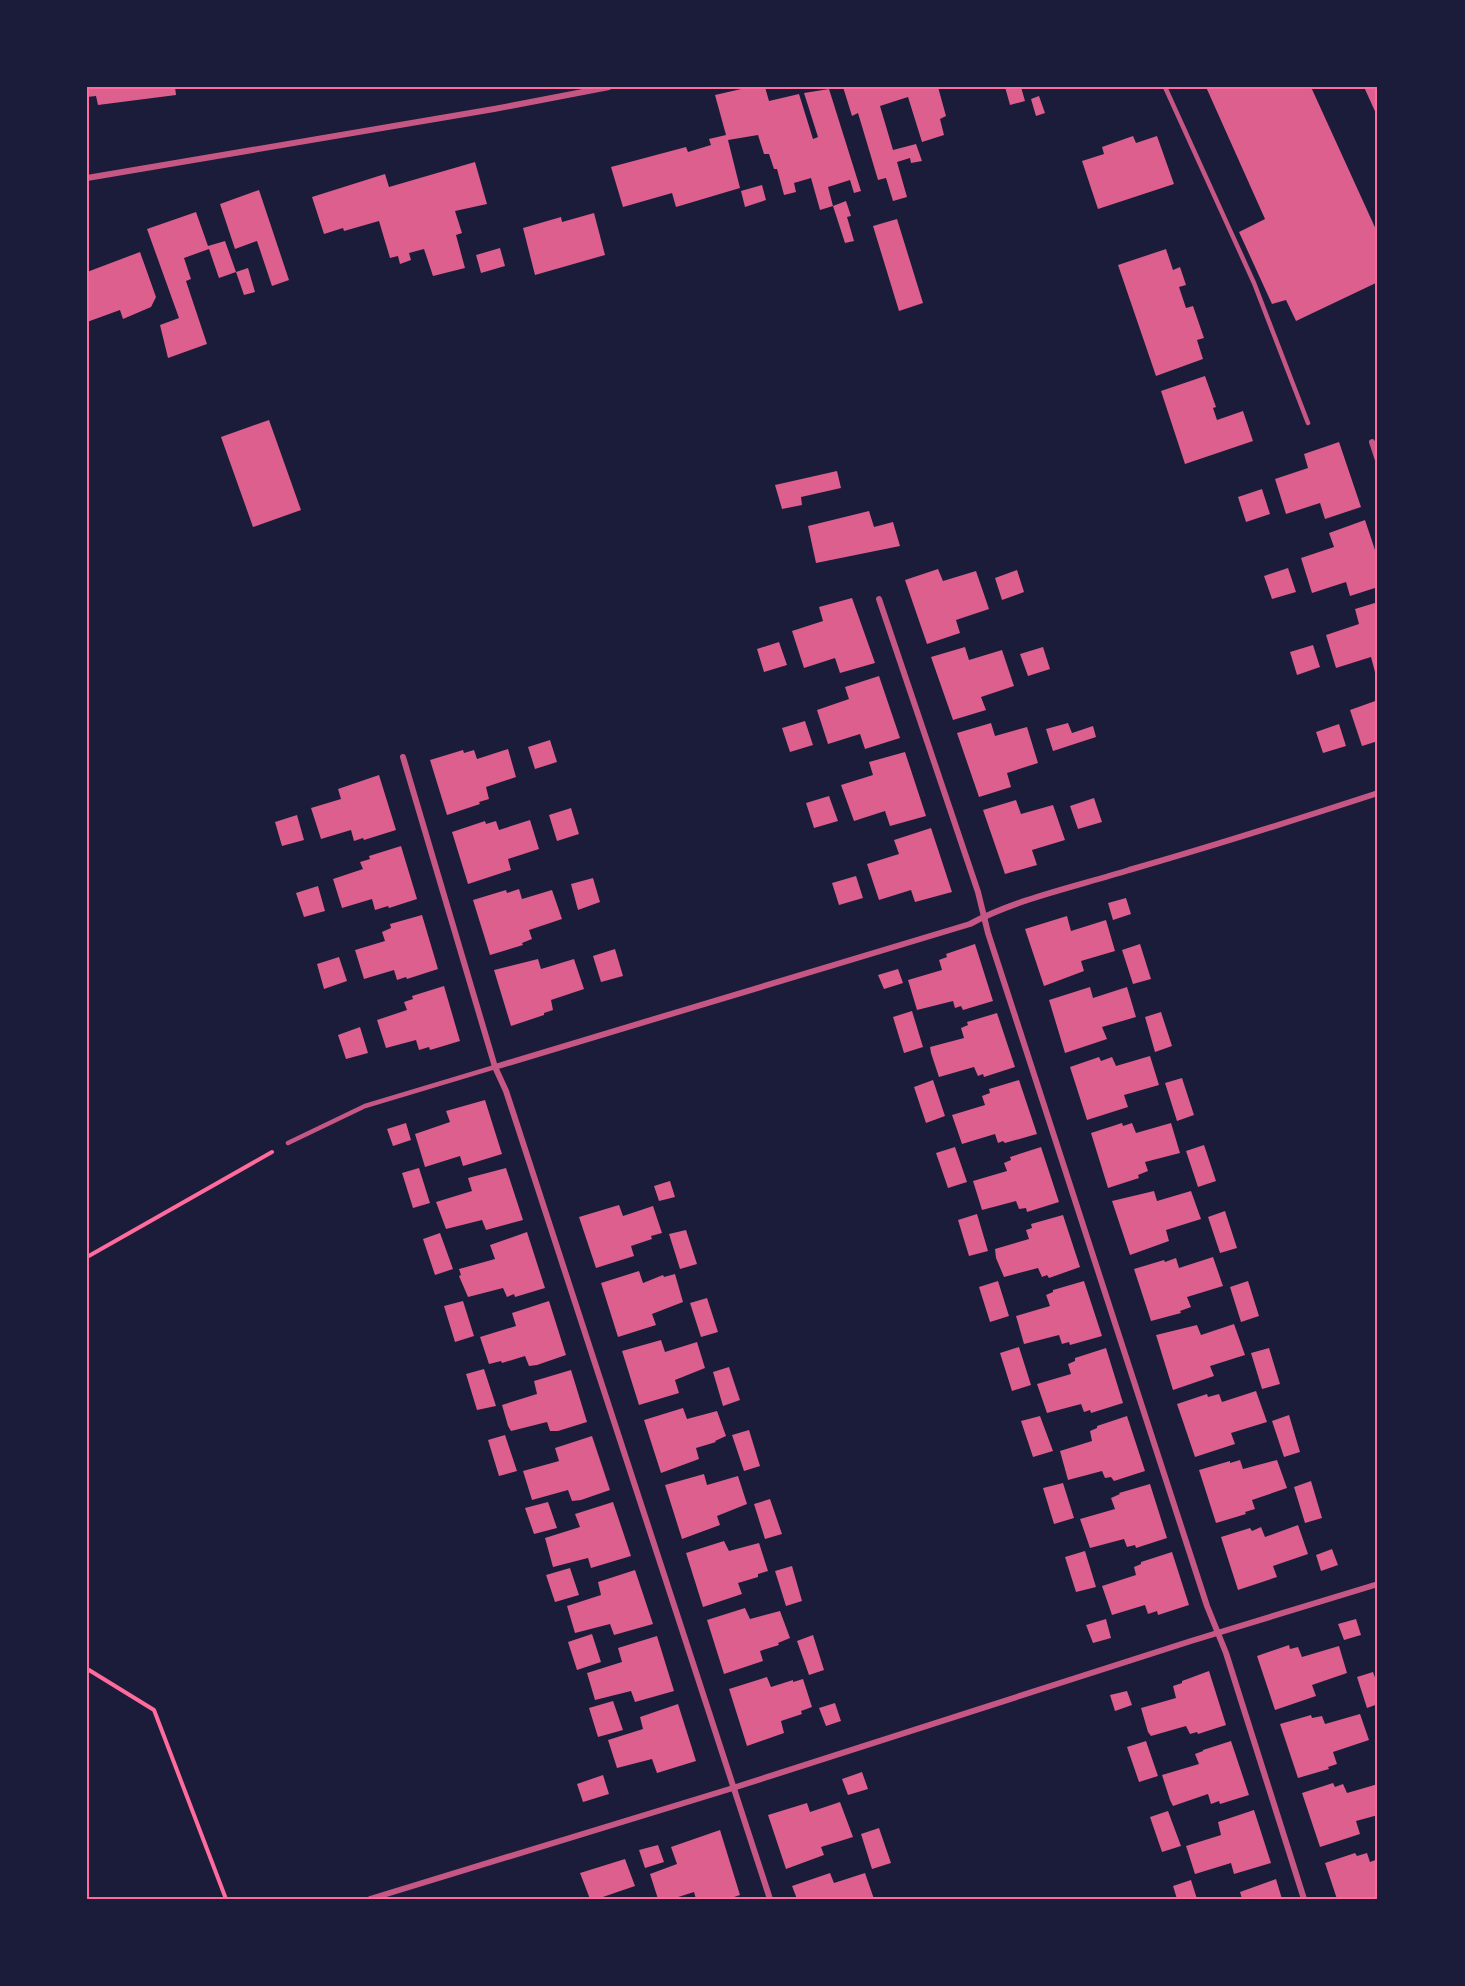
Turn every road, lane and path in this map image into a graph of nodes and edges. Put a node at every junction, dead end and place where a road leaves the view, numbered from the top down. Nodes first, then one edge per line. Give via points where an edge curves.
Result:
1 (609, 87) edge
2 (1165, 87) edge
3 (87, 178) edge
4 (1308, 423) dead end
5 (1371, 442) dead end
6 (1378, 460) edge
7 (879, 599) dead end
8 (403, 757) dead end
9 (1378, 793) edge
10 (984, 916) junction
11 (495, 1067) junction
12 (288, 1143) joint
13 (87, 1257) edge
14 (1378, 1584) edge
15 (1218, 1633) junction
16 (89, 1670) dead end
17 (733, 1788) junction
18 (226, 1899) edge
19 (370, 1899) edge
20 (770, 1899) edge
21 (1304, 1899) edge

1 - 3 street
2 - 4 lane via 1254,283
5 - 6 street
7 - 10 street
8 - 11 street
9 - 10 street
10 - 11 street via 970,924
10 - 15 street
11 - 12 lane via 365,1106
11 - 17 street via 507,1091
12 - 13 path
14 - 15 street
15 - 17 street
15 - 21 street
16 - 18 path via 154,1710
17 - 19 street
17 - 20 street

